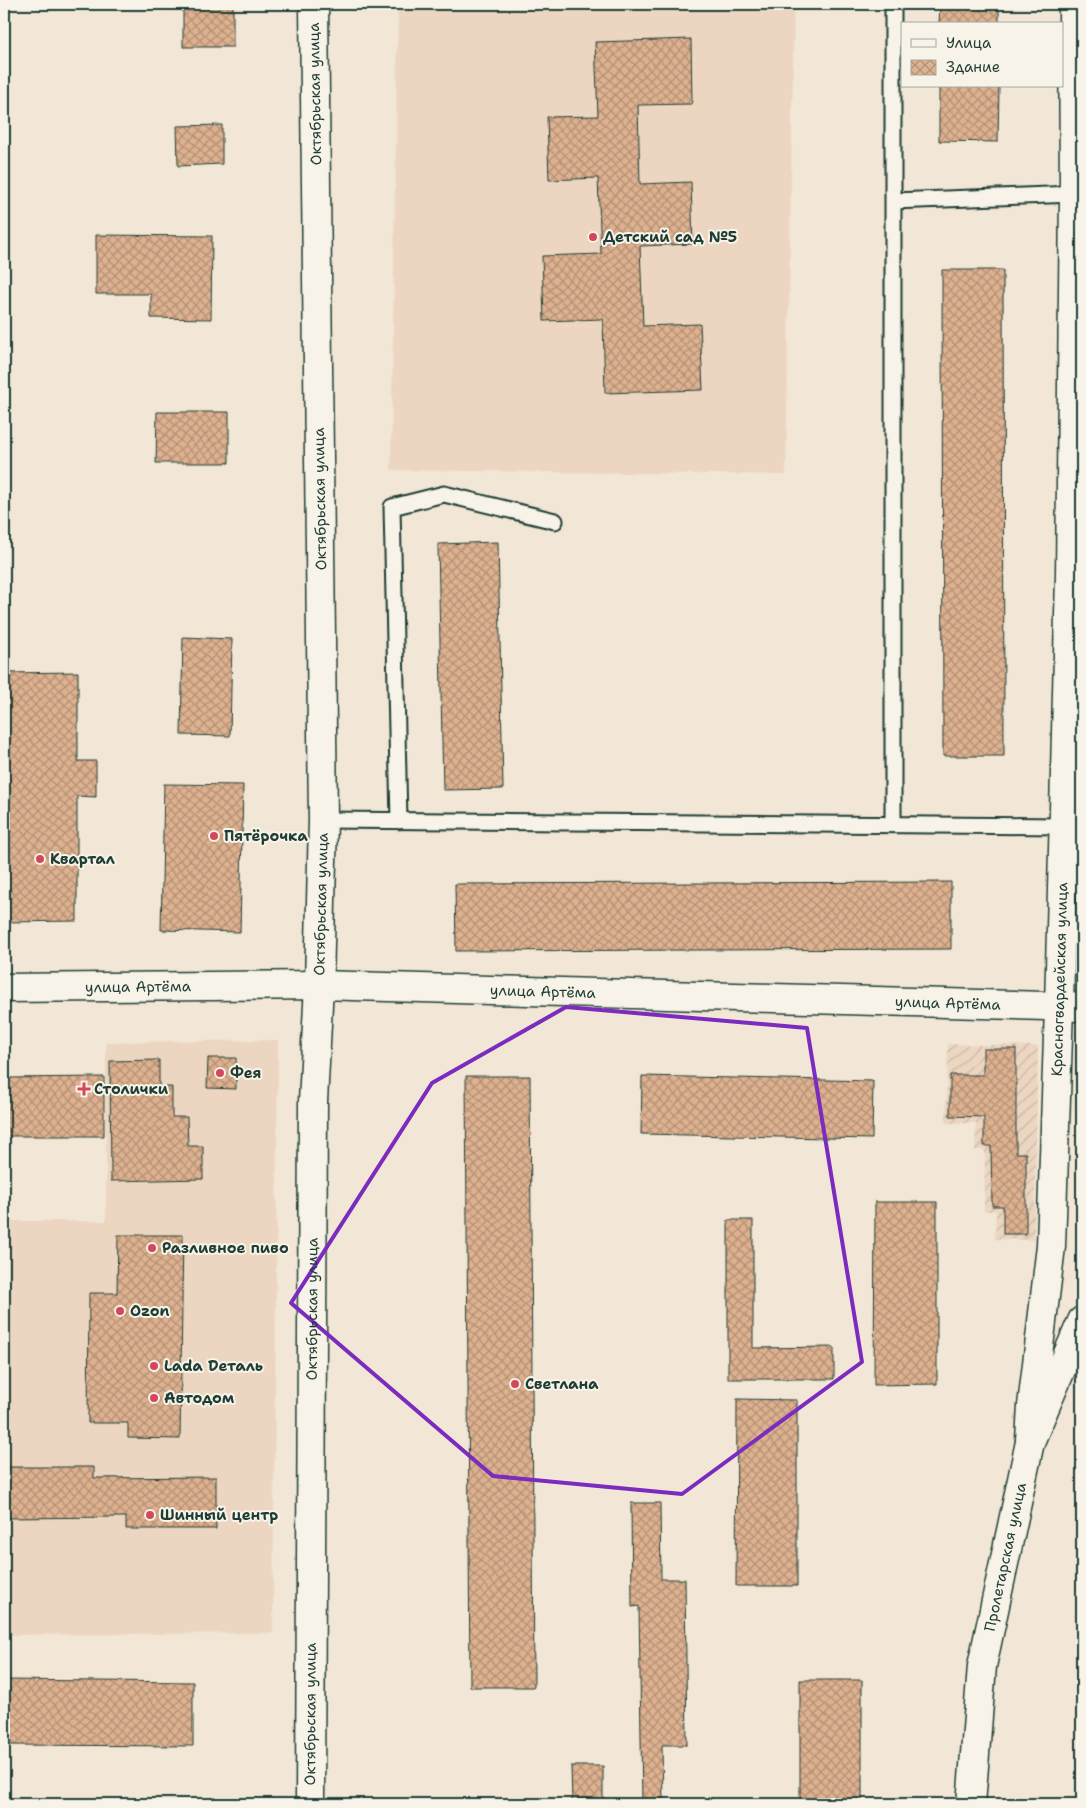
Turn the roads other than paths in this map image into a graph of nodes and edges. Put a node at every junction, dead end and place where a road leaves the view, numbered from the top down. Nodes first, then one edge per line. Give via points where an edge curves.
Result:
1 (314, 4) edge
2 (893, 4) edge
3 (1074, 4) edge
4 (1074, 194) junction
5 (892, 201) junction
6 (1077, 423) edge
7 (555, 520) dead end
8 (1075, 670) edge
9 (323, 820) junction
10 (398, 821) junction
11 (893, 824) junction
12 (1064, 826) junction
13 (319, 985) junction
14 (4, 988) edge
15 (1071, 1007) edge
16 (1082, 1321) edge
17 (1030, 1442) junction
18 (310, 1804) edge
19 (971, 1804) edge

1 - 9 street, Октябрьская улица
2 - 5 lane
3 - 4 street, Красногвардейская улица
4 - 5 lane
4 - 6 street, Красногвардейская улица
5 - 11 lane
6 - 8 street, Красногвардейская улица
7 - 10 lane via 444,494 392,507
8 - 12 street, Красногвардейская улица
9 - 10 lane
9 - 13 street, Октябрьская улица
10 - 11 lane
11 - 12 lane
12 - 15 street, Красногвардейская улица
13 - 14 street, улица Артёма
13 - 15 street, улица Артёма
13 - 18 street, Октябрьская улица via 313,1112
15 - 17 street, Красногвардейская улица via 1051,1246
16 - 17 street, Пролетарская улица
17 - 19 street, Пролетарская улица via 982,1666

